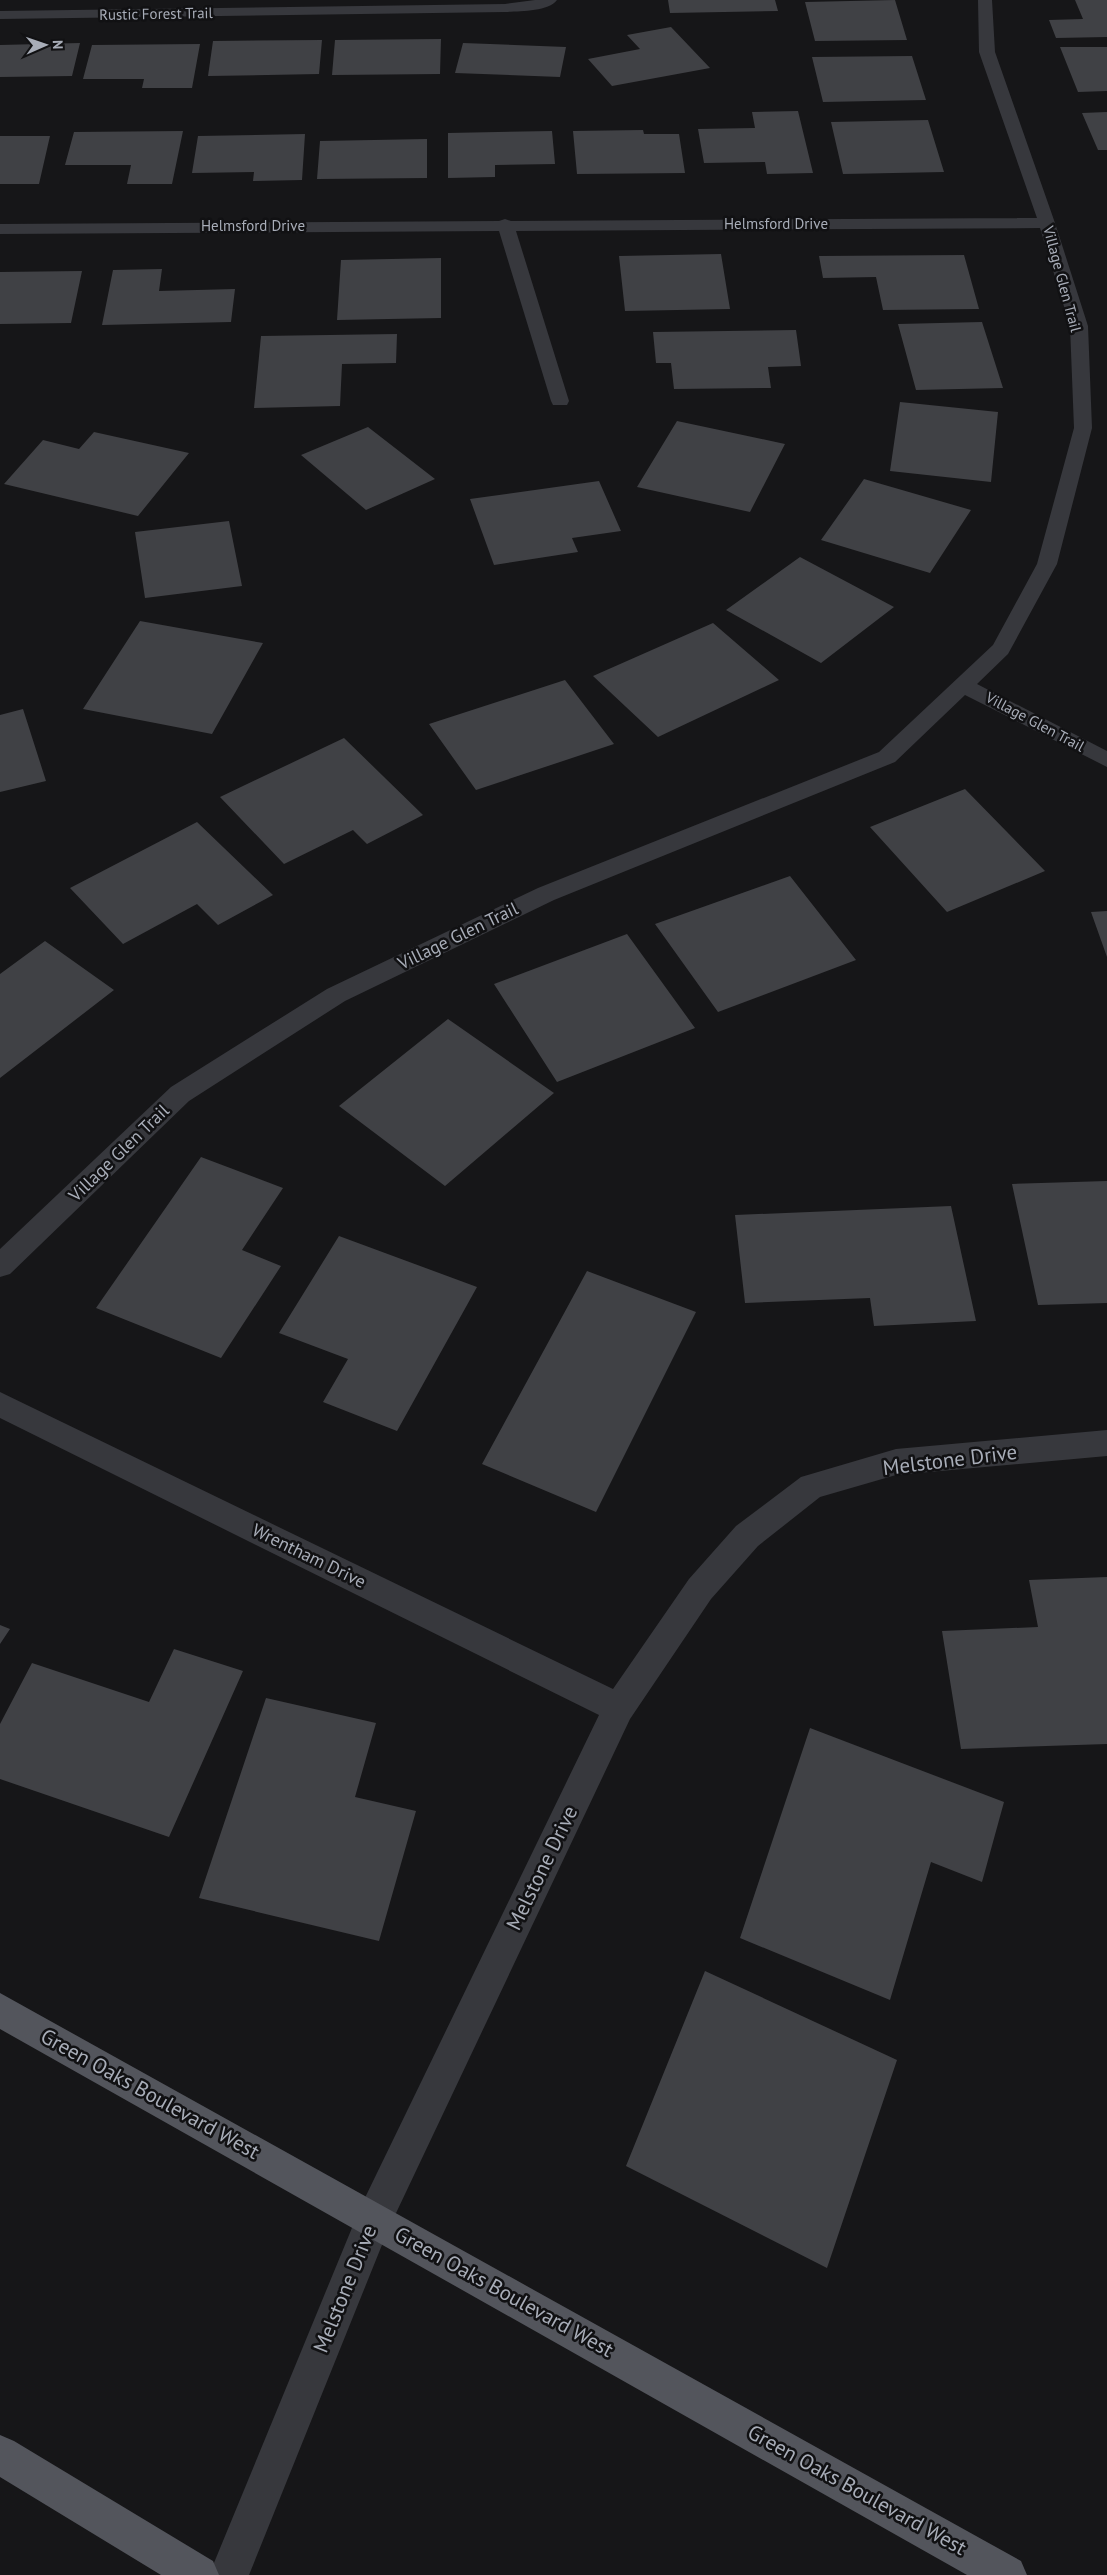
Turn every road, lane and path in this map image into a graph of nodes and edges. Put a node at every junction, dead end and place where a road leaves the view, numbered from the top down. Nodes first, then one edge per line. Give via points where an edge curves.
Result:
1 (550, 0) edge
2 (985, 0) edge
3 (0, 15) edge
4 (1047, 223) junction
5 (505, 224) junction
6 (0, 229) edge
7 (560, 401) dead end
8 (962, 685) junction
9 (1107, 760) edge
10 (0, 1266) edge
11 (0, 1404) edge
12 (1107, 1443) edge
13 (619, 1708) junction
14 (0, 2010) edge
15 (374, 2219) junction
16 (0, 2455) edge
17 (199, 2575) edge
18 (229, 2575) edge
19 (1007, 2575) edge

1 - 3 street, Rustic Forest Trail via 505,8
2 - 4 street, Village Glen Trail via 987,52
4 - 5 street, Helmsford Drive
4 - 8 street, Village Glen Trail via 1079,326 1083,428 1047,564 1001,649
5 - 6 street, Helmsford Drive
5 - 7 street
8 - 9 street, Village Glen Trail
8 - 10 street, Village Glen Trail via 888,757 546,894 336,995 180,1094
11 - 13 street, Wrentham Drive
12 - 13 street, Melstone Drive via 896,1462 811,1486 747,1536 700,1589
13 - 15 street, Melstone Drive
14 - 15 main road, Green Oaks Boulevard West
15 - 18 street, Melstone Drive
15 - 19 main road, Green Oaks Boulevard West
16 - 17 main road

